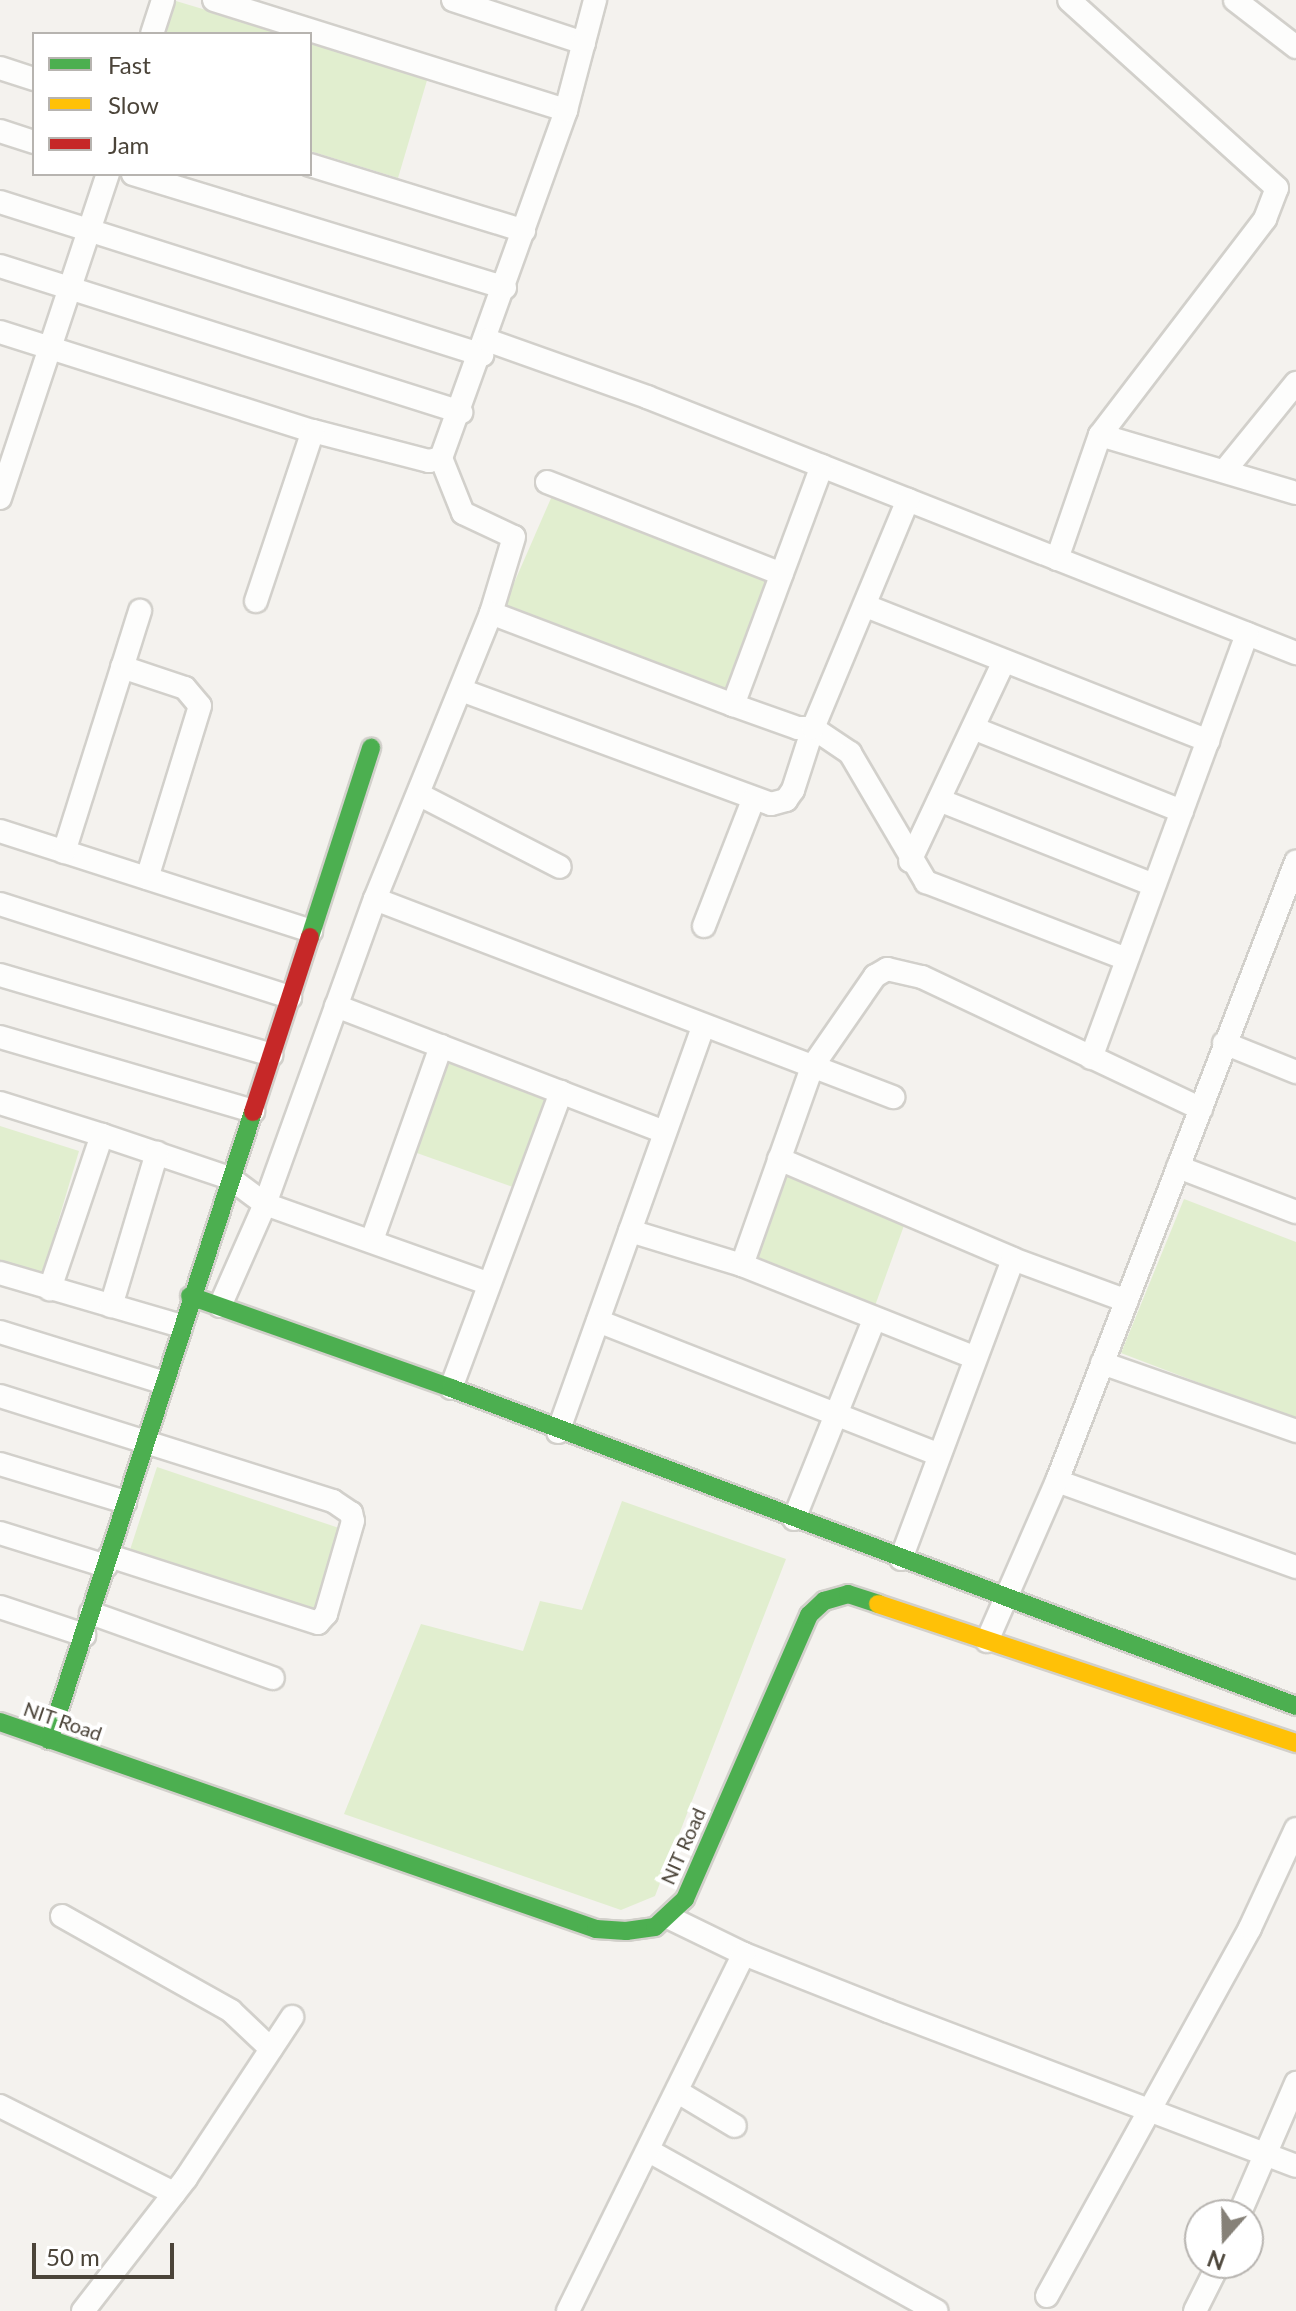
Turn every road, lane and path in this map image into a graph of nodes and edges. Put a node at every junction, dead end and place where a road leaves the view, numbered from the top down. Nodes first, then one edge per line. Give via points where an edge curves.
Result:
1 (163, 0) edge
2 (214, 0) edge
3 (453, 0) edge
4 (595, 0) edge
5 (1069, 0) edge
6 (1235, 0) edge
7 (153, 32) edge
8 (584, 43) junction
9 (1296, 47) edge
10 (0, 68) edge
11 (32, 78) edge
12 (566, 110) junction
13 (0, 131) edge
14 (32, 141) edge
15 (312, 166) edge
16 (107, 176) edge
17 (140, 176) edge
18 (1277, 188) junction
19 (1296, 201) edge
20 (0, 202) edge
21 (524, 231) junction
22 (89, 232) junction
23 (0, 266) edge
24 (505, 288) junction
25 (72, 290) junction
26 (0, 332) edge
27 (485, 347) junction
28 (53, 348) junction
29 (1296, 383) edge
30 (461, 412) junction
31 (313, 431) junction
32 (1100, 435) junction
33 (441, 458) junction
34 (822, 466) junction
35 (1226, 469) junction
36 (547, 482) dead end
37 (2, 488) edge
38 (1296, 493) edge
39 (908, 500) junction
40 (1057, 559) junction
41 (782, 574) junction
42 (256, 601) dead end
43 (866, 606) junction
44 (140, 611) dead end
45 (491, 613) junction
46 (1247, 634) junction
47 (1296, 653) edge
48 (1004, 661) junction
49 (122, 667) junction
50 (461, 690) junction
51 (733, 705) junction
52 (813, 728) junction
53 (973, 728) junction
54 (1208, 741) junction
55 (371, 748) dead end
56 (423, 788) junction
57 (754, 798) junction
58 (939, 800) junction
59 (1182, 811) junction
60 (0, 831) edge
61 (64, 852) junction
62 (910, 861) junction
63 (1296, 862) edge
64 (560, 867) dead end
65 (147, 878) junction
66 (1154, 885) junction
67 (375, 899) junction
68 (0, 904) edge
69 (704, 926) dead end
70 (311, 931) junction
71 (1127, 959) junction
72 (0, 975) edge
73 (290, 997) junction
74 (336, 1006) junction
75 (703, 1026) junction
76 (0, 1037) edge
77 (1224, 1043) junction
78 (441, 1046) junction
79 (271, 1055) junction
80 (1091, 1058) junction
81 (812, 1067) junction
82 (1296, 1072) edge
83 (561, 1092) junction
84 (893, 1097) dead end
85 (0, 1103) edge
86 (1201, 1109) junction
87 (253, 1111) junction
88 (665, 1132) junction
89 (102, 1135) junction
90 (157, 1153) junction
91 (779, 1159) junction
92 (1178, 1167) junction
93 (230, 1178) junction
94 (265, 1204) junction
95 (1296, 1212) edge
96 (630, 1231) junction
97 (372, 1240) junction
98 (1013, 1259) junction
99 (742, 1265) junction
100 (0, 1273) edge
101 (487, 1283) junction
102 (50, 1289) junction
103 (190, 1296) junction
104 (1127, 1301) junction
105 (111, 1306) junction
106 (220, 1306) junction
107 (874, 1320) junction
108 (598, 1321) junction
109 (181, 1326) junction
110 (0, 1332) edge
111 (973, 1357) junction
112 (1102, 1363) junction
113 (162, 1382) junction
114 (451, 1388) junction
115 (0, 1396) edge
116 (836, 1414) junction
117 (1296, 1431) edge
118 (558, 1432) junction
119 (143, 1440) junction
120 (938, 1454) junction
121 (0, 1464) edge
122 (1057, 1481) junction
123 (125, 1502) junction
124 (794, 1519) junction
125 (0, 1533) edge
126 (901, 1559) junction
127 (108, 1561) junction
128 (1296, 1567) edge
129 (1004, 1596) junction
130 (0, 1607) edge
131 (88, 1624) junction
132 (987, 1641) junction
133 (273, 1678) dead end
134 (1296, 1706) edge
135 (0, 1722) edge
136 (49, 1740) junction
137 (1296, 1743) edge
138 (1296, 1829) edge
139 (62, 1916) dead end
140 (670, 1918) junction
141 (744, 1954) junction
142 (292, 2017) dead end
143 (271, 2049) junction
144 (1296, 2083) edge
145 (678, 2092) junction
146 (0, 2106) edge
147 (1151, 2111) junction
148 (735, 2126) dead end
149 (649, 2151) junction
150 (1264, 2153) junction
151 (1296, 2166) edge
152 (174, 2193) junction
153 (1245, 2199) edge
154 (1211, 2279) edge
155 (1047, 2296) dead end
156 (83, 2311) edge
157 (568, 2311) edge
158 (937, 2311) edge
159 (1195, 2311) edge

1 - 7 street
2 - 12 street
3 - 8 street
4 - 8 street
5 - 18 street
6 - 9 street
8 - 12 street
10 - 11 street
12 - 21 street
13 - 14 street
15 - 21 street
16 - 22 street
17 - 24 street
18 - 19 street
18 - 32 street via 1265,219
20 - 22 street
21 - 24 street
22 - 25 street
22 - 27 street
23 - 25 street
24 - 27 street
25 - 28 street
25 - 30 street
26 - 28 street
27 - 30 street
27 - 34 street
28 - 31 street
28 - 37 street
29 - 35 street
30 - 33 street
31 - 33 street via 429,461
31 - 42 street
32 - 35 street
32 - 40 street
33 - 45 street via 463,513 514,537
34 - 39 street
34 - 41 street
35 - 38 street
36 - 41 street
39 - 40 street
39 - 43 street
40 - 46 street
41 - 51 street
43 - 48 street
43 - 52 street
44 - 49 street
45 - 50 street
45 - 51 street
46 - 47 street
46 - 54 street
48 - 53 street
48 - 54 street
49 - 61 street
49 - 65 street via 185,688 200,706
50 - 56 street
50 - 57 street
51 - 52 street via 798,728
52 - 57 street via 786,800 771,804
52 - 62 street via 836,741 859,766
53 - 58 street
53 - 59 street
54 - 59 street
55 - 70 street
56 - 64 street
56 - 67 street
57 - 69 street
58 - 62 street
58 - 66 street
59 - 66 street
60 - 61 street
61 - 65 street
62 - 71 street via 940,890
63 - 77 street
65 - 70 street
66 - 71 street
67 - 74 street
67 - 75 street
68 - 73 street
70 - 73 street
71 - 80 street
72 - 79 street
73 - 79 street
74 - 78 street
74 - 94 street
75 - 81 street
75 - 88 street
76 - 87 street
77 - 82 street
77 - 86 street
78 - 83 street
78 - 97 street
79 - 87 street
80 - 81 street via 922,977 887,969 875,976
80 - 86 street
81 - 84 street
81 - 91 street
83 - 88 street
83 - 101 street
85 - 89 street
86 - 92 street
87 - 93 street
88 - 96 street
89 - 90 street
89 - 102 street
90 - 93 street
90 - 105 street
91 - 98 street
91 - 99 street
92 - 95 street
92 - 104 street
93 - 94 street
93 - 103 street
94 - 97 street
94 - 106 street
96 - 99 street
96 - 108 street
97 - 101 street
98 - 104 street
98 - 111 street
99 - 107 street
100 - 102 street
101 - 114 street
102 - 105 street
103 - 106 street
103 - 109 street
104 - 112 street
105 - 109 street
106 - 114 street
107 - 111 street
107 - 116 street
108 - 116 street
108 - 118 street
109 - 113 street
110 - 113 street
111 - 120 street
112 - 117 street
112 - 122 street
113 - 119 street
114 - 118 street
115 - 119 street
116 - 120 street
116 - 124 street
118 - 124 street
119 - 123 street
119 - 127 street via 333,1501 351,1513 352,1531 326,1614 318,1623
120 - 126 street
121 - 123 street
122 - 128 street
122 - 129 street
123 - 127 street
124 - 126 street
125 - 127 street
126 - 129 street
127 - 131 street
129 - 132 street
129 - 134 street
130 - 131 street
131 - 133 street
131 - 136 street
132 - 137 street, NIT Road
132 - 140 street, NIT Road via 848,1594 824,1601 809,1615 685,1899
135 - 136 street, NIT Road
136 - 140 street, NIT Road via 596,1929 655,1927
138 - 147 street via 1250,1928
139 - 143 street via 231,2011
140 - 141 street
141 - 145 street
141 - 147 street
142 - 143 street
143 - 152 street
144 - 150 street
145 - 148 street
145 - 149 street
146 - 152 street
147 - 150 street
147 - 155 street
149 - 157 street
149 - 158 street
150 - 151 street
150 - 153 street
152 - 156 street
154 - 159 street

